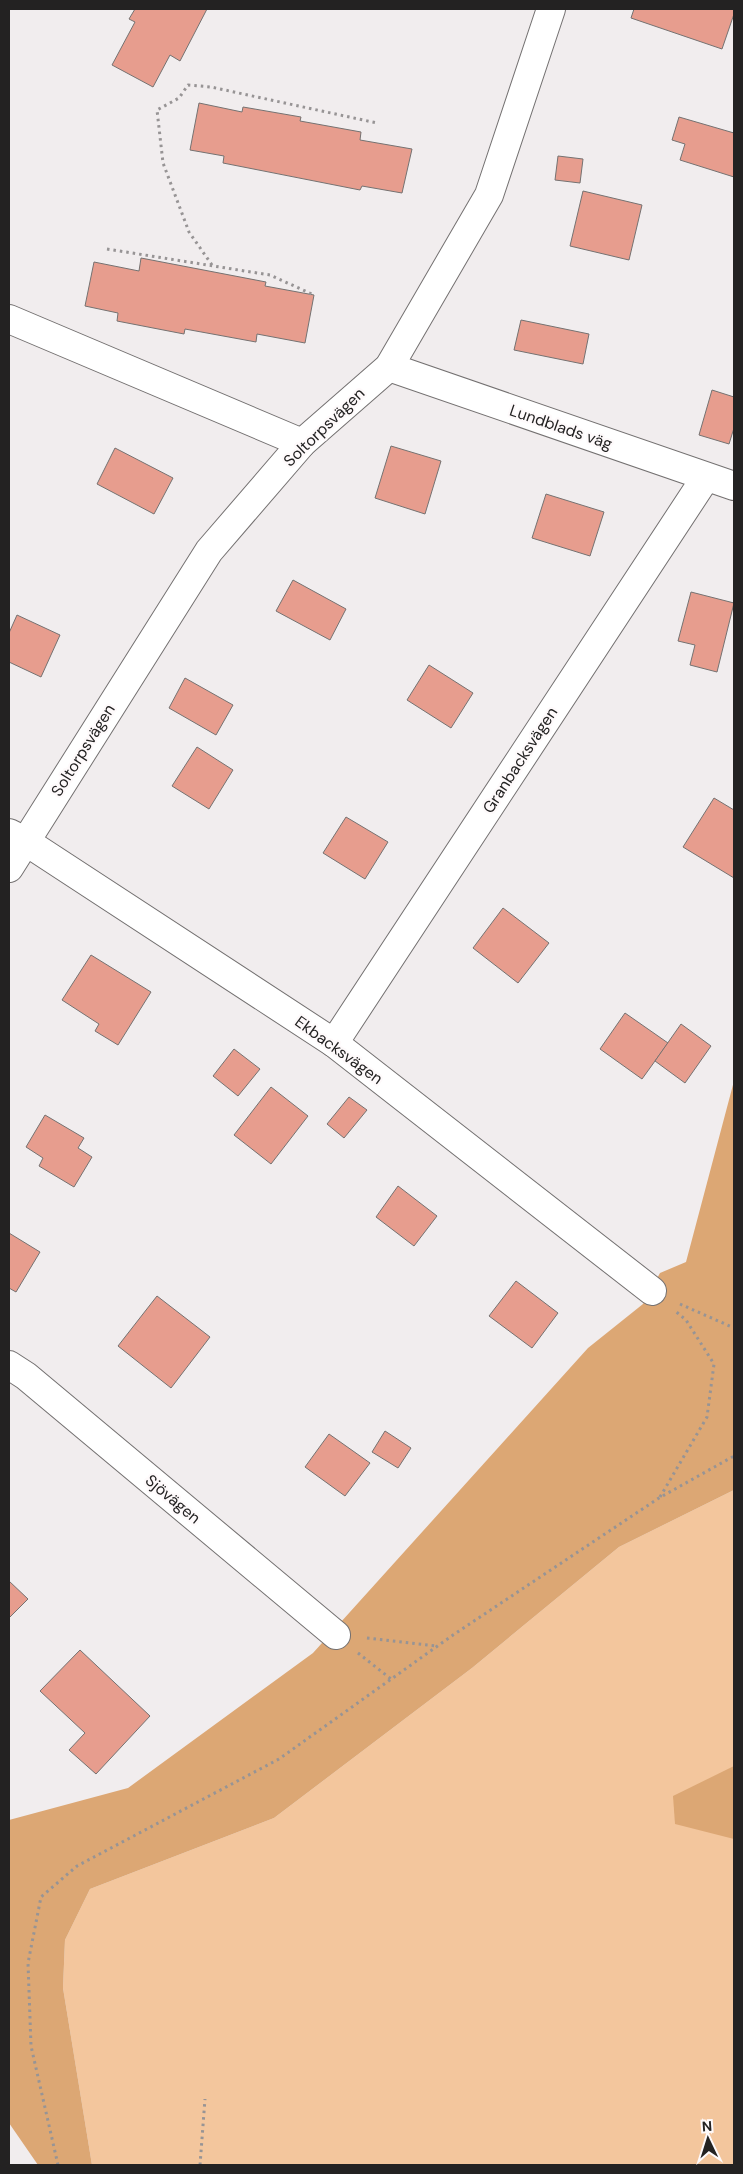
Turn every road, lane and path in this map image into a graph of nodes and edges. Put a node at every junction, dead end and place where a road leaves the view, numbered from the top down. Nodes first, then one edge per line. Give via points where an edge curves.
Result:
1 (551, 9) edge
2 (377, 123) dead end
3 (107, 249) dead end
4 (212, 265) junction
5 (314, 295) dead end
6 (9, 319) edge
7 (389, 367) junction
8 (302, 443) junction
9 (706, 478) junction
10 (734, 486) edge
11 (17, 837) edge
12 (9, 868) edge
13 (334, 1043) junction
14 (652, 1291) junction
15 (734, 1328) edge
16 (9, 1365) edge
17 (734, 1456) edge
18 (659, 1498) junction
19 (336, 1635) junction
20 (438, 1646) junction
21 (391, 1679) junction
22 (204, 2099) dead end
23 (58, 2165) edge
24 (200, 2165) edge

1 - 7 street, Soltorpsvägen via 489,195
2 - 4 path via 211,87 188,85 179,98 157,110 163,163 189,232
3 - 4 path
4 - 5 path via 270,275
6 - 8 street
7 - 8 street, Soltorpsvägen
7 - 9 street, Lundblads väg
8 - 11 street, Soltorpsvägen via 209,551
9 - 10 street, Lundblads väg
9 - 13 street, Granbacksvägen
11 - 12 street, Soltorpsvägen
11 - 13 street, Ekbacksvägen
13 - 14 street, Ekbacksvägen
14 - 15 path
14 - 18 path via 686,1320 714,1364 707,1416
16 - 19 street, Sjövägen
17 - 18 path
18 - 20 path
19 - 20 path
19 - 21 path
20 - 21 path
21 - 23 path via 280,1759 77,1866 42,1897 28,1963 31,2046
22 - 24 path

